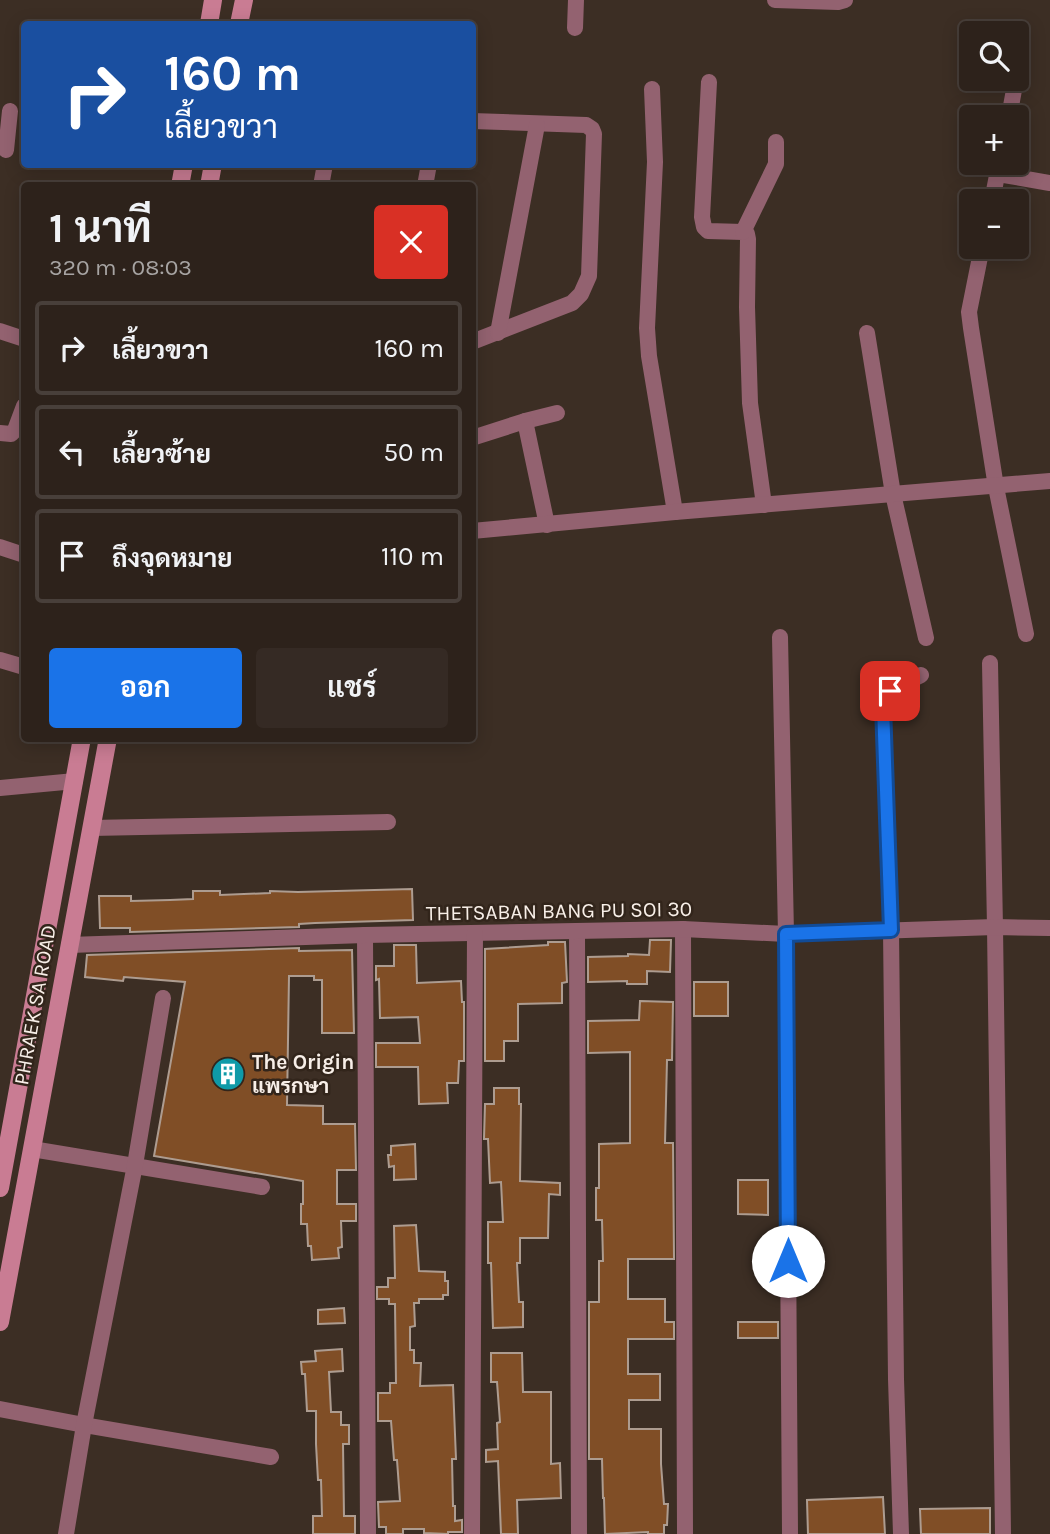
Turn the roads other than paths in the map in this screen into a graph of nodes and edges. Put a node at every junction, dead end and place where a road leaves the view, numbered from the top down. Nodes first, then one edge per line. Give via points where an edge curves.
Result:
1 (213, 0) edge
2 (244, 0) edge
3 (576, 0) edge
4 (775, 0) edge
5 (845, 0) edge
6 (210, 21) edge
7 (240, 21) edge
8 (575, 27) dead end
9 (709, 82) dead end
10 (652, 89) dead end
11 (11, 111) edge
12 (476, 121) edge
13 (537, 125) junction
14 (776, 142) dead end
15 (6, 150) dead end
16 (1023, 175) edge
17 (1050, 183) edge
18 (743, 232) junction
19 (980, 259) edge
20 (0, 331) edge
21 (21, 333) edge
22 (498, 333) junction
23 (867, 333) dead end
24 (476, 341) edge
25 (557, 413) dead end
26 (21, 414) edge
27 (525, 421) junction
28 (0, 433) edge
29 (476, 437) edge
30 (1050, 481) edge
31 (996, 487) junction
32 (893, 494) junction
33 (764, 505) junction
34 (675, 512) junction
35 (547, 525) junction
36 (476, 531) edge
37 (0, 547) edge
38 (21, 554) edge
39 (1027, 635) dead end
40 (779, 636) dead end
41 (926, 638) dead end
42 (0, 660) edge
43 (990, 663) dead end
44 (21, 666) edge
45 (921, 675) dead end
46 (81, 742) edge
47 (107, 742) edge
48 (75, 781) junction
49 (0, 788) edge
50 (388, 822) dead end
51 (91, 828) junction
52 (995, 927) junction
53 (1050, 928) edge
54 (683, 929) junction
55 (891, 930) junction
56 (577, 931) junction
57 (475, 933) junction
58 (365, 934) junction
59 (786, 934) junction
60 (69, 944) junction
61 (163, 998) dead end
62 (32, 1149) junction
63 (135, 1165) junction
64 (262, 1187) dead end
65 (0, 1188) edge
66 (0, 1322) edge
67 (0, 1409) edge
68 (84, 1426) junction
69 (271, 1457) dead end
70 (65, 1534) edge
71 (368, 1534) edge
72 (472, 1534) edge
73 (579, 1534) edge
74 (685, 1534) edge
75 (790, 1534) edge
76 (901, 1534) edge
77 (1003, 1534) edge

1 - 6 main road
2 - 7 main road
3 - 8 street
4 - 5 street
9 - 18 street via 704,227 708,232
10 - 34 street via 655,162 647,328
11 - 15 street
12 - 13 street
13 - 22 street
13 - 22 street via 586,125 594,134 589,276 572,303
14 - 18 street via 776,164
16 - 17 street
18 - 33 street via 748,239 750,403
19 - 31 street via 969,312
20 - 21 street
22 - 24 street
23 - 32 street
25 - 27 street
26 - 28 street via 11,434
27 - 29 street
27 - 35 street
30 - 31 street
31 - 32 street
31 - 39 street
32 - 33 street
32 - 41 street
33 - 34 street
34 - 35 street
35 - 36 street
37 - 38 street
40 - 59 street
42 - 44 street
43 - 52 street
45 - 55 street via 890,691 883,706
46 - 48 main road, PHRAEK SA ROAD
47 - 51 main road, PHRAEK SA ROAD
48 - 49 street
48 - 65 main road, PHRAEK SA ROAD
50 - 51 street
51 - 60 main road, PHRAEK SA ROAD
52 - 53 street, THETSABAN BANG PU SOI 30
52 - 55 street, THETSABAN BANG PU SOI 30
52 - 77 street
54 - 56 street, THETSABAN BANG PU SOI 30
54 - 59 street, THETSABAN BANG PU SOI 30
54 - 74 street
55 - 59 street, THETSABAN BANG PU SOI 30
55 - 76 street
56 - 57 street, THETSABAN BANG PU SOI 30
56 - 73 street
57 - 58 street, THETSABAN BANG PU SOI 30
57 - 72 street
58 - 60 street, THETSABAN BANG PU SOI 30
58 - 71 street
59 - 75 street
60 - 62 main road, PHRAEK SA ROAD
61 - 63 street
62 - 63 street
62 - 66 main road, PHRAEK SA ROAD
63 - 64 street
63 - 68 street
67 - 68 street
68 - 69 street
68 - 70 street

